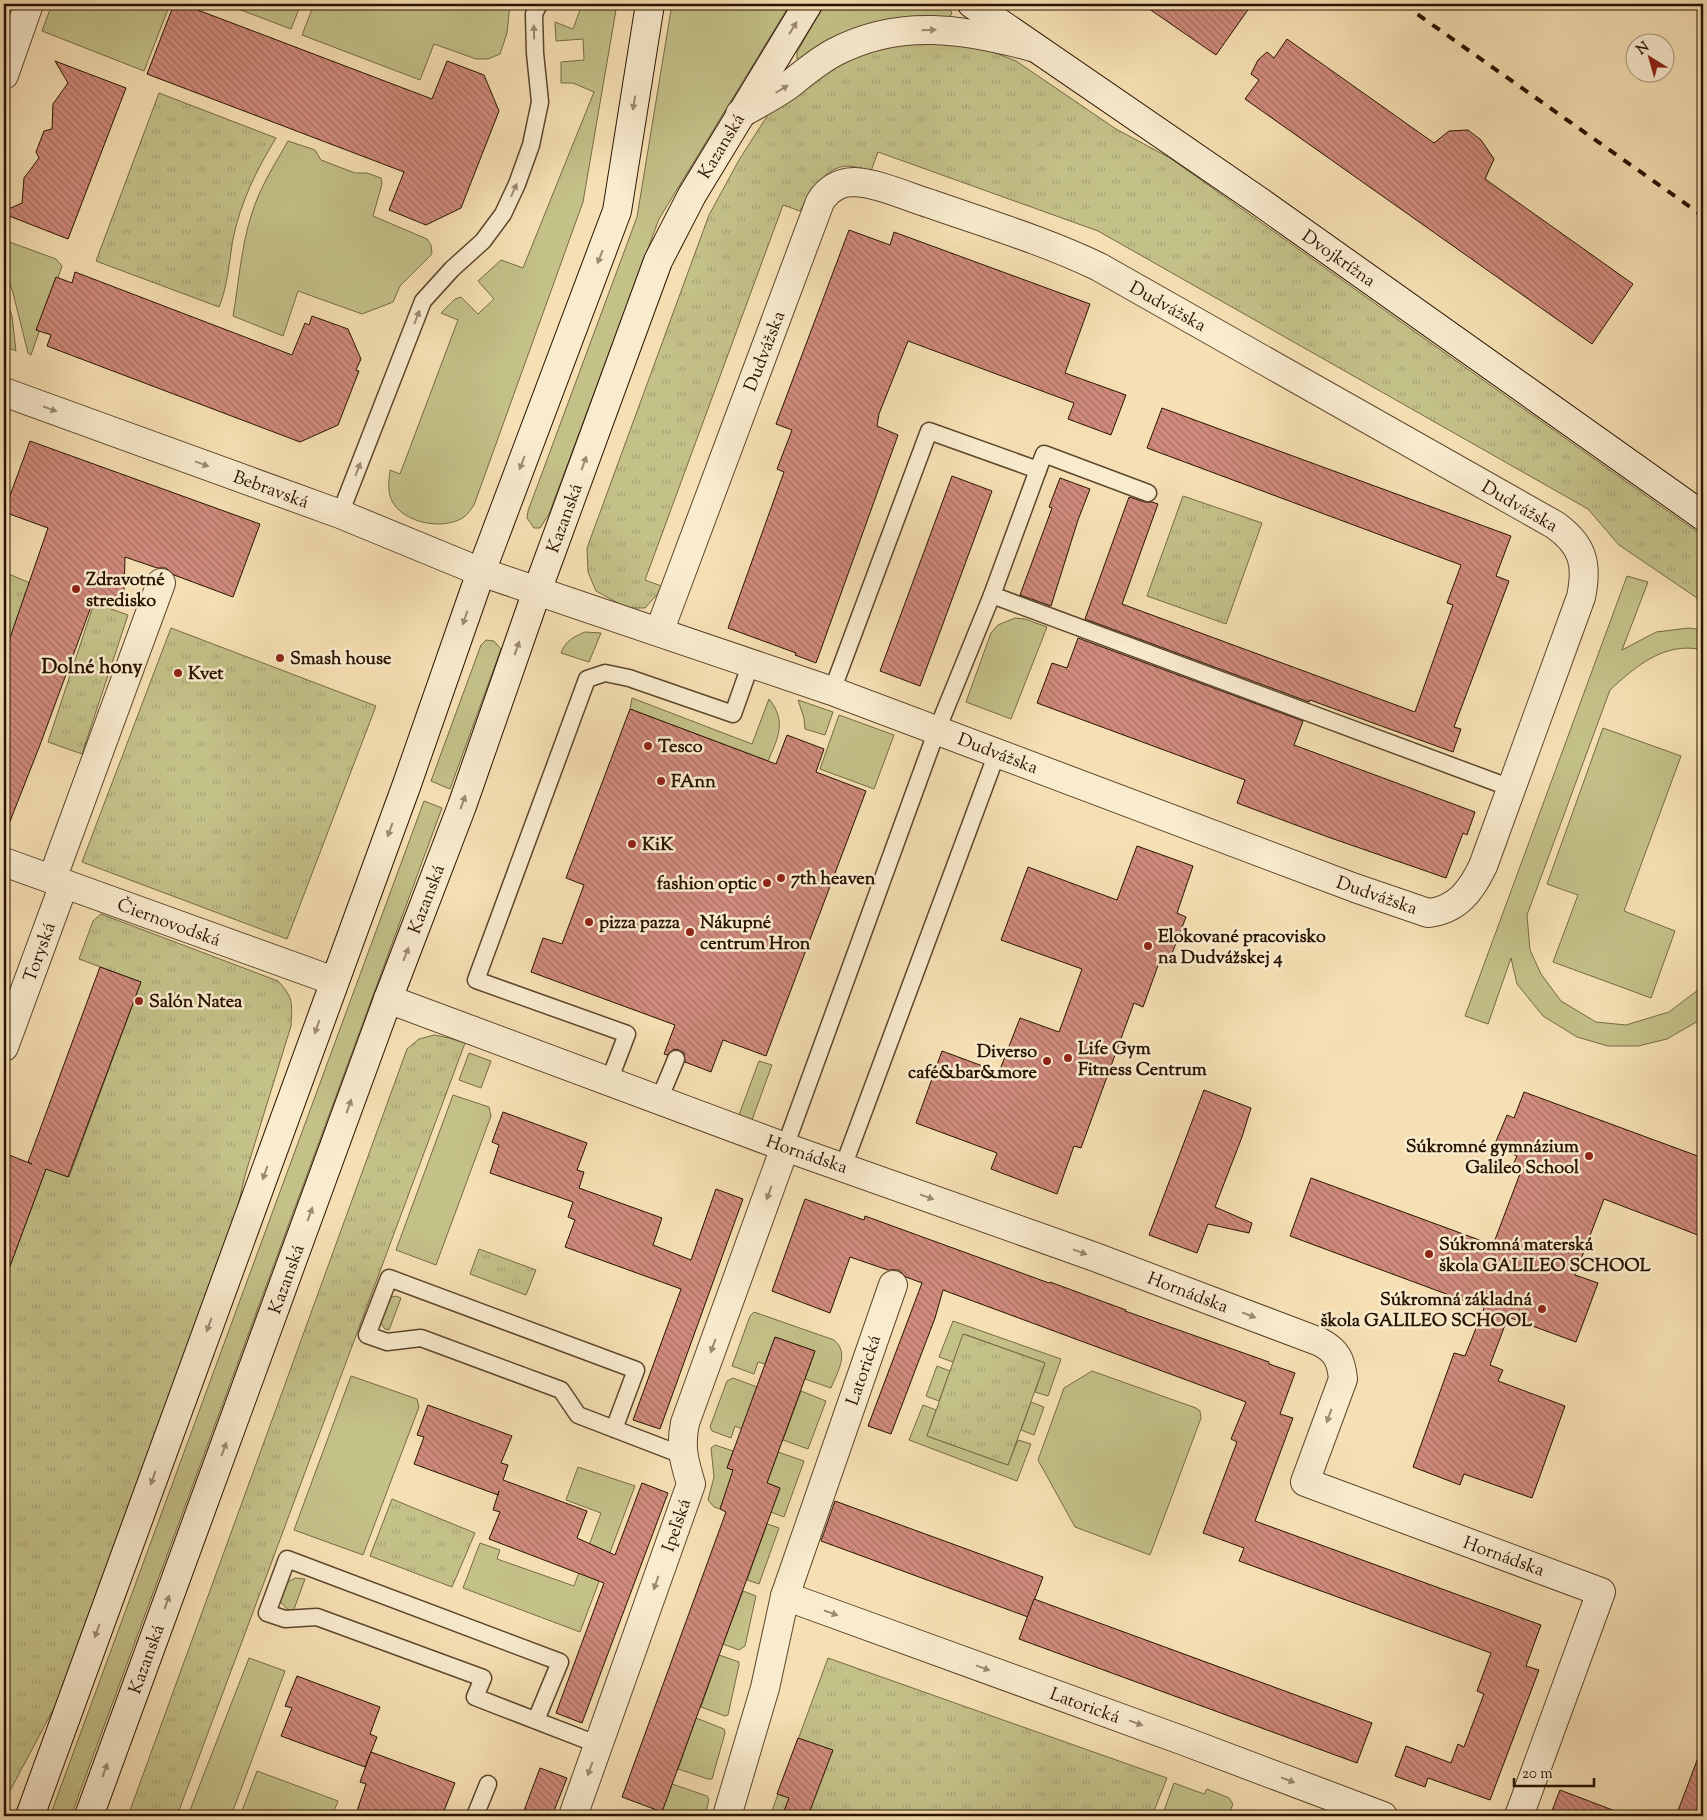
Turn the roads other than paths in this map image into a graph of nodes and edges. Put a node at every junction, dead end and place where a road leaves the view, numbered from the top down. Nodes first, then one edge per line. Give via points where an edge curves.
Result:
1 (29, 4) edge
2 (539, 4) edge
3 (650, 4) edge
4 (808, 4) edge
5 (972, 4) edge
6 (1033, 47) junction
7 (4, 75) edge
8 (740, 114) junction
9 (4, 392) edge
10 (1038, 470) junction
11 (1148, 493) dead end
12 (340, 514) junction
13 (1703, 516) edge
14 (481, 572) junction
15 (161, 583) dead end
16 (537, 591) junction
17 (992, 595) junction
18 (659, 632) junction
19 (751, 663) junction
20 (832, 692) junction
21 (937, 730) junction
22 (997, 753) junction
23 (1511, 788) junction
24 (4, 862) edge
25 (61, 874) junction
26 (334, 981) junction
27 (388, 999) junction
28 (4, 1047) edge
29 (676, 1059) dead end
30 (609, 1081) junction
31 (659, 1100) junction
32 (785, 1147) junction
33 (843, 1167) junction
34 (893, 1285) dead end
35 (614, 1429) junction
36 (682, 1455) junction
37 (785, 1596) junction
38 (536, 1720) junction
39 (600, 1745) junction
40 (488, 1784) dead end
41 (30, 1816) edge
42 (89, 1816) edge
43 (475, 1816) edge
44 (573, 1816) edge
45 (727, 1816) edge
46 (1384, 1816) edge
47 (1519, 1816) edge

1 - 7 street
12 -> 2 lane via 423,301 483,240 503,214 517,184 532,145 540,102 534,14
3 -> 14 street via 617,211
8 -> 4 street, Kazanská
5 - 6 street, Dvojkrížna
8 -> 6 street via 788,86 835,52 886,33 935,30 990,35
6 - 13 street, Dvojkrížna via 1259,202
16 -> 8 street, Kazanská via 658,261
9 -> 12 street, Bebravská
10 - 11 lane via 1044,454
10 - 17 lane
10 - 20 lane via 929,431
12 - 14 street, Bebravská
14 - 16 street, Bebravská
14 -> 26 street
15 - 25 street, Toryská
16 - 18 street, Dudvážska
27 -> 16 street, Kazanská via 462,806
17 - 21 lane
17 - 23 lane
18 - 19 street, Dudvážska
18 - 23 street, Dudvážska via 820,202 831,188 852,182 864,183 1072,254 1565,532 1583,559 1585,578
19 - 20 street, Dudvážska
19 - 30 lane via 733,714 629,678 604,673 587,679 476,980 627,1034
20 - 21 street, Dudvážska
21 - 22 street, Dudvážska
21 - 32 lane
22 - 23 street, Dudvážska via 1363,891 1428,912 1447,908 1475,884
22 - 33 lane
24 - 25 street, Čiernovodská
25 - 26 street, Čiernovodská
25 - 28 street, Toryská
26 -> 41 street
27 - 30 street, Hornádska
42 -> 27 street, Kazanská
29 - 31 lane
30 - 31 street, Hornádska
31 - 32 street, Hornádska
32 - 33 street, Hornádska
32 -> 36 street, Ipeľská via 685,1423
33 -> 47 street, Hornádska via 1104,1260 1330,1347 1338,1355 1343,1379 1305,1482 1601,1592
34 - 37 street, Latorická
35 - 35 lane via 578,1415 561,1390 420,1338 387,1342 367,1335 389,1278 636,1370
35 - 36 lane
36 -> 39 street, Ipeľská via 691,1484
37 - 45 street, Latorická via 765,1688
37 -> 46 street, Latorická
38 - 38 lane via 475,1697 483,1678 317,1617 285,1620 267,1613 287,1559 560,1662
38 - 39 lane
39 -> 44 street, Ipeľská
40 - 43 lane

